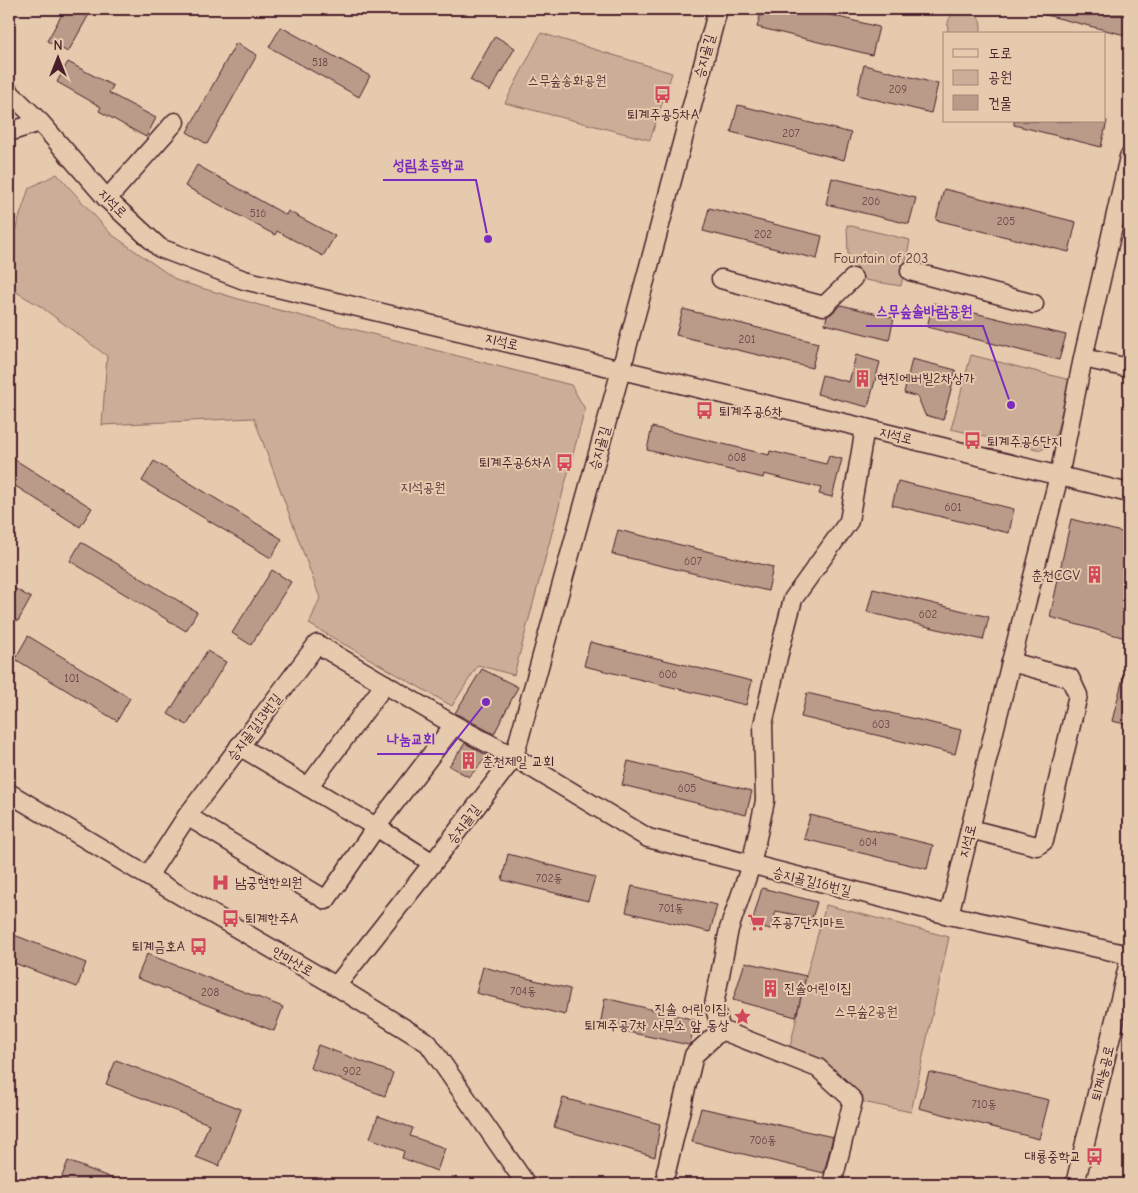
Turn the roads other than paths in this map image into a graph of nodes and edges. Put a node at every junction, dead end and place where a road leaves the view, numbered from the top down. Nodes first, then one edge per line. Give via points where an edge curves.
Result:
1 (718, 9) edge
2 (9, 92) edge
3 (40, 122) junction
4 (175, 122) dead end
5 (9, 132) edge
6 (1129, 157) edge
7 (107, 199) junction
8 (910, 271) dead end
9 (853, 278) dead end
10 (721, 279) dead end
11 (1034, 304) dead end
12 (1083, 358) junction
13 (1129, 368) edge
14 (621, 370) junction
15 (865, 428) junction
16 (1059, 476) junction
17 (1129, 493) edge
18 (1011, 662) junction
19 (385, 684) junction
20 (454, 725) junction
21 (239, 746) junction
22 (514, 757) junction
23 (308, 787) junction
24 (9, 793) edge
25 (187, 816) junction
26 (376, 827) junction
27 (970, 829) junction
28 (433, 863) junction
29 (751, 865) junction
30 (148, 876) junction
31 (949, 915) junction
32 (1129, 955) edge
33 (1129, 962) edge
34 (336, 986) junction
35 (721, 1030) junction
36 (666, 1172) dead end
37 (526, 1184) edge
38 (832, 1184) edge
39 (1075, 1184) edge

1 - 14 street, 승지골길
2 - 3 street, 지석로
3 - 5 street
3 - 7 street, 지석로
4 - 7 street
6 - 12 street
7 - 14 street, 지석로 via 160,248 244,280
8 - 11 street
9 - 10 street via 824,306
12 - 13 street
12 - 16 street
14 - 15 street, 지석로
14 - 22 street, 승지골길
15 - 16 street, 지석로
15 - 29 street via 849,521 793,599 763,725 765,801
16 - 17 street, 지석로
16 - 18 street, 지석로
18 - 27 street, 지석로
18 - 27 street via 1070,678 1078,695 1044,841 1037,846
19 - 20 street, 승지골길13번길
19 - 21 street, 승지골길13번길 via 317,644
19 - 23 street
20 - 22 street, 승지골길13번길
20 - 26 street
21 - 23 street
21 - 25 street, 승지골길13번길
22 - 28 street, 승지골길
22 - 29 street, 승지골길16번길 via 648,838
23 - 26 street
24 - 30 street, 안마산로
25 - 26 street via 326,900
25 - 30 street, 승지골길13번길
26 - 28 street
27 - 31 street, 지석로
28 - 34 street, 승지골길
29 - 31 street, 승지골길16번길
29 - 35 street via 729,929 714,1005
30 - 34 street, 안마산로
31 - 32 street, 승지골길16번길
33 - 39 street, 퇴계농공로
34 - 37 street, 안마산로 via 428,1043
35 - 36 street via 694,1055
35 - 38 street via 818,1068 853,1100

